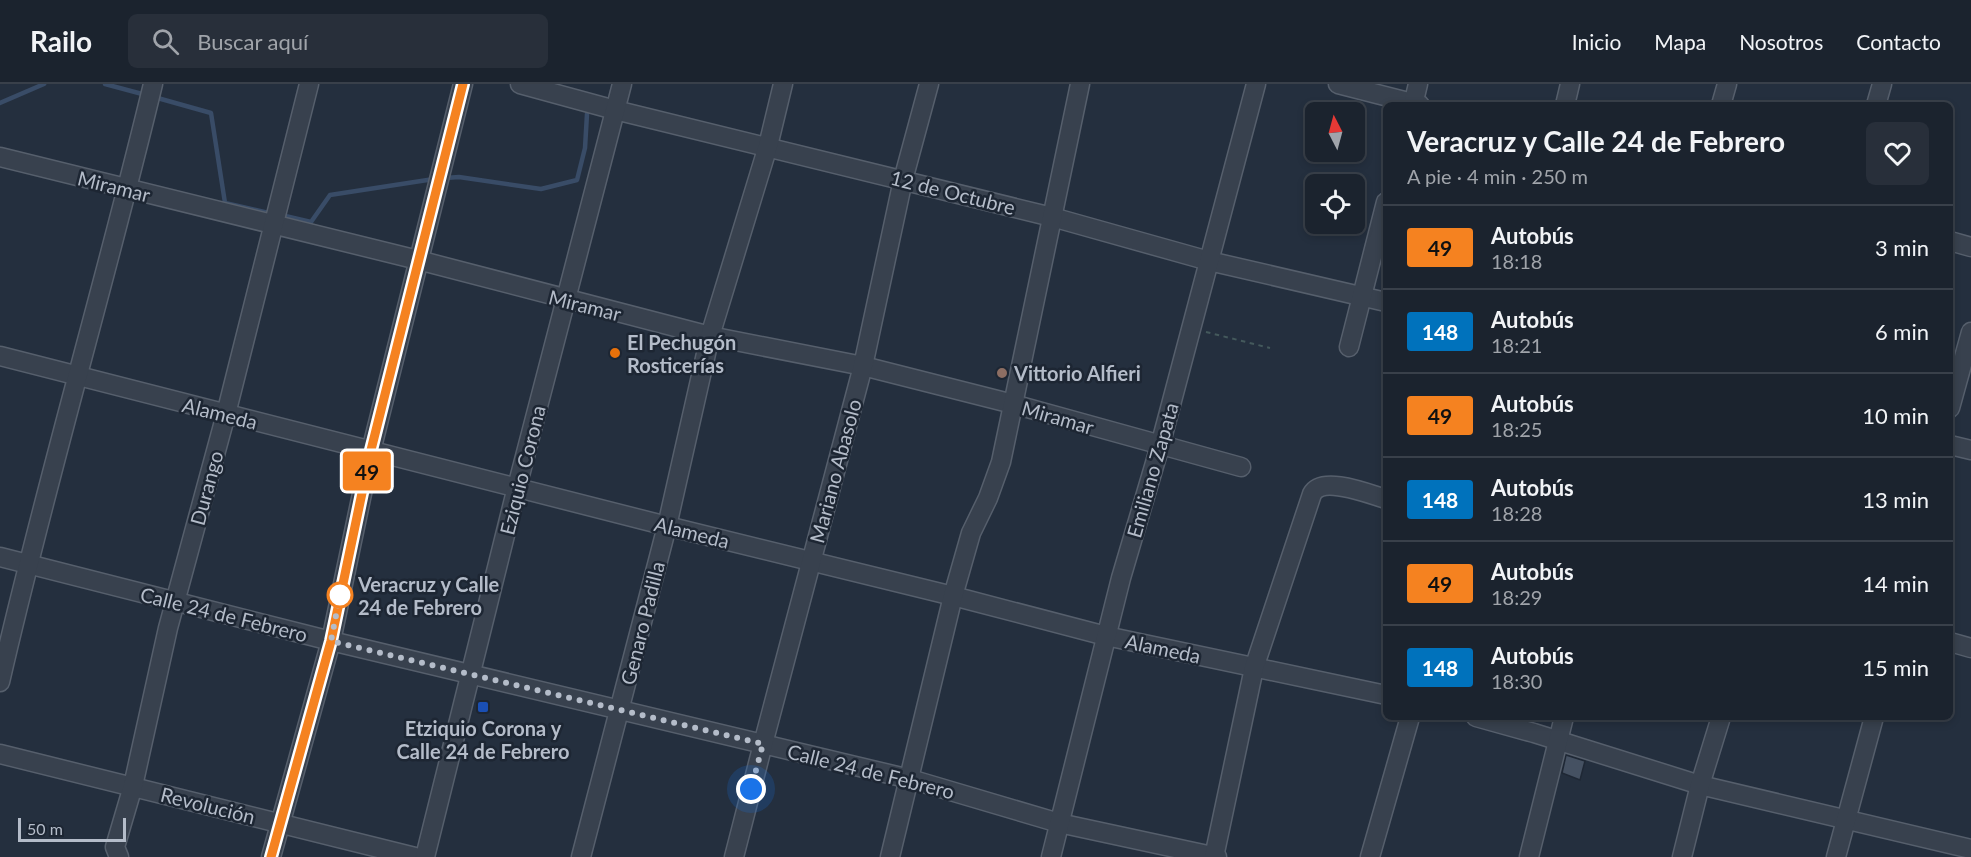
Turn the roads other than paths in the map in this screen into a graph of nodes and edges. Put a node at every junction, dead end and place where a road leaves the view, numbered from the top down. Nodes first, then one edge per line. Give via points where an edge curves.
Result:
1 (309, 84) edge
2 (463, 84) edge
3 (520, 84) edge
4 (622, 84) edge
5 (783, 84) edge
6 (929, 84) edge
7 (1080, 84) edge
8 (1256, 84) edge
9 (1338, 84) edge
10 (1418, 84) edge
11 (1570, 84) edge
12 (1727, 84) edge
13 (1882, 84) edge
14 (153, 85) edge
15 (1407, 102) edge
16 (1415, 102) edge
17 (1566, 102) edge
18 (1722, 102) edge
19 (1877, 102) edge
20 (615, 110) junction
21 (768, 146) junction
22 (0, 157) edge
23 (903, 180) junction
24 (128, 189) junction
25 (1383, 214) edge
26 (1052, 217) junction
27 (273, 224) junction
28 (1953, 243) edge
29 (1971, 247) edge
30 (418, 260) junction
31 (1209, 261) junction
32 (1363, 296) junction
33 (566, 300) junction
34 (1383, 301) edge
35 (1971, 332) edge
36 (710, 336) junction
37 (1348, 347) dead end
38 (0, 356) edge
39 (863, 366) junction
40 (77, 376) junction
41 (1953, 397) edge
42 (1012, 404) junction
43 (226, 414) junction
44 (1160, 446) junction
45 (1953, 446) edge
46 (371, 450) junction
47 (1971, 450) edge
48 (1241, 467) dead end
49 (517, 487) junction
50 (1383, 498) edge
51 (667, 526) junction
52 (0, 557) edge
53 (811, 560) junction
54 (27, 564) junction
55 (953, 596) junction
56 (175, 600) junction
57 (1106, 636) junction
58 (331, 641) junction
59 (1953, 643) edge
60 (1971, 648) edge
61 (1254, 668) junction
62 (470, 675) junction
63 (0, 682) edge
64 (1383, 694) edge
65 (621, 710) junction
66 (1409, 720) edge
67 (1486, 720) edge
68 (1563, 720) edge
69 (1720, 720) edge
70 (1873, 720) edge
71 (1559, 741) junction
72 (763, 744) junction
73 (0, 754) edge
74 (910, 779) junction
75 (1700, 785) junction
76 (133, 786) junction
77 (1846, 818) junction
78 (280, 823) junction
79 (1059, 823) junction
80 (1971, 849) edge
81 (119, 857) edge
82 (271, 857) edge
83 (415, 857) edge
84 (425, 857) edge
85 (581, 857) edge
86 (735, 857) edge
87 (890, 857) edge
88 (1051, 857) edge
89 (1215, 857) edge
90 (1370, 857) edge
91 (1529, 857) edge
92 (1682, 857) edge
93 (1836, 857) edge

1 - 27 street, Durango
2 - 30 street
3 - 20 street, 12 de Octubre
4 - 20 street, Eziquio Corona
5 - 21 street, Genaro Padilla
6 - 23 street, Mariano Abasolo
7 - 26 street
8 - 31 street, Emiliano Zapata
9 - 15 street
10 - 16 street
11 - 17 street
12 - 18 street
13 - 19 street
14 - 24 street
20 - 21 street, 12 de Octubre
20 - 33 street, Eziquio Corona
21 - 23 street, 12 de Octubre
21 - 36 street, Genaro Padilla
22 - 24 street, Miramar
23 - 26 street, 12 de Octubre
23 - 39 street, Mariano Abasolo
24 - 27 street, Miramar
24 - 40 street
25 - 32 street
26 - 31 street, 12 de Octubre
26 - 42 street
27 - 30 street, Miramar
27 - 43 street, Durango
28 - 29 street
30 - 33 street, Miramar
30 - 46 street
31 - 32 street, 12 de Octubre
31 - 44 street, Emiliano Zapata
32 - 34 street, 12 de Octubre
32 - 37 street
33 - 36 street, Miramar
33 - 49 street, Eziquio Corona
35 - 41 street
36 - 39 street, Miramar
36 - 51 street, Genaro Padilla
38 - 40 street, Alameda
39 - 42 street, Miramar
39 - 53 street, Mariano Abasolo
40 - 43 street, Alameda
40 - 54 street
42 - 44 street, Miramar
42 - 55 street via 1001,462 971,533
43 - 46 street, Alameda
43 - 56 street, Durango
44 - 48 street, Miramar
44 - 57 street, Emiliano Zapata
45 - 47 street
46 - 49 street, Alameda
46 - 58 street
49 - 51 street, Alameda
49 - 62 street, Eziquio Corona
50 - 61 street via 1334,485 1315,489
51 - 53 street, Alameda
51 - 65 street, Genaro Padilla
52 - 54 street, Calle 24 de Febrero
53 - 55 street, Alameda
53 - 72 street, Mariano Abasolo
54 - 56 street, Calle 24 de Febrero
54 - 63 street
55 - 57 street, Alameda
55 - 74 street
56 - 58 street, Calle 24 de Febrero
56 - 76 street, Durango
57 - 61 street, Alameda
57 - 79 street, Emiliano Zapata
58 - 62 street, Calle 24 de Febrero
58 - 78 street
59 - 60 street
61 - 64 street, Alameda
61 - 89 street
62 - 65 street, Calle 24 de Febrero
62 - 84 street, Eziquio Corona
65 - 72 street, Calle 24 de Febrero
65 - 85 street, Genaro Padilla
66 - 90 street
67 - 71 street
68 - 71 street
69 - 75 street
70 - 77 street
71 - 75 street
71 - 91 street
72 - 74 street, Calle 24 de Febrero
72 - 86 street, Mariano Abasolo
73 - 76 street, Revolución
74 - 79 street, Calle 24 de Febrero
74 - 87 street
75 - 77 street
75 - 92 street
76 - 78 street, Revolución
76 - 81 street, Durango via 115,847
77 - 80 street
77 - 93 street
78 - 82 street
78 - 83 street, Revolución
79 - 88 street, Emiliano Zapata
79 - 89 street, Calle 24 de Febrero

